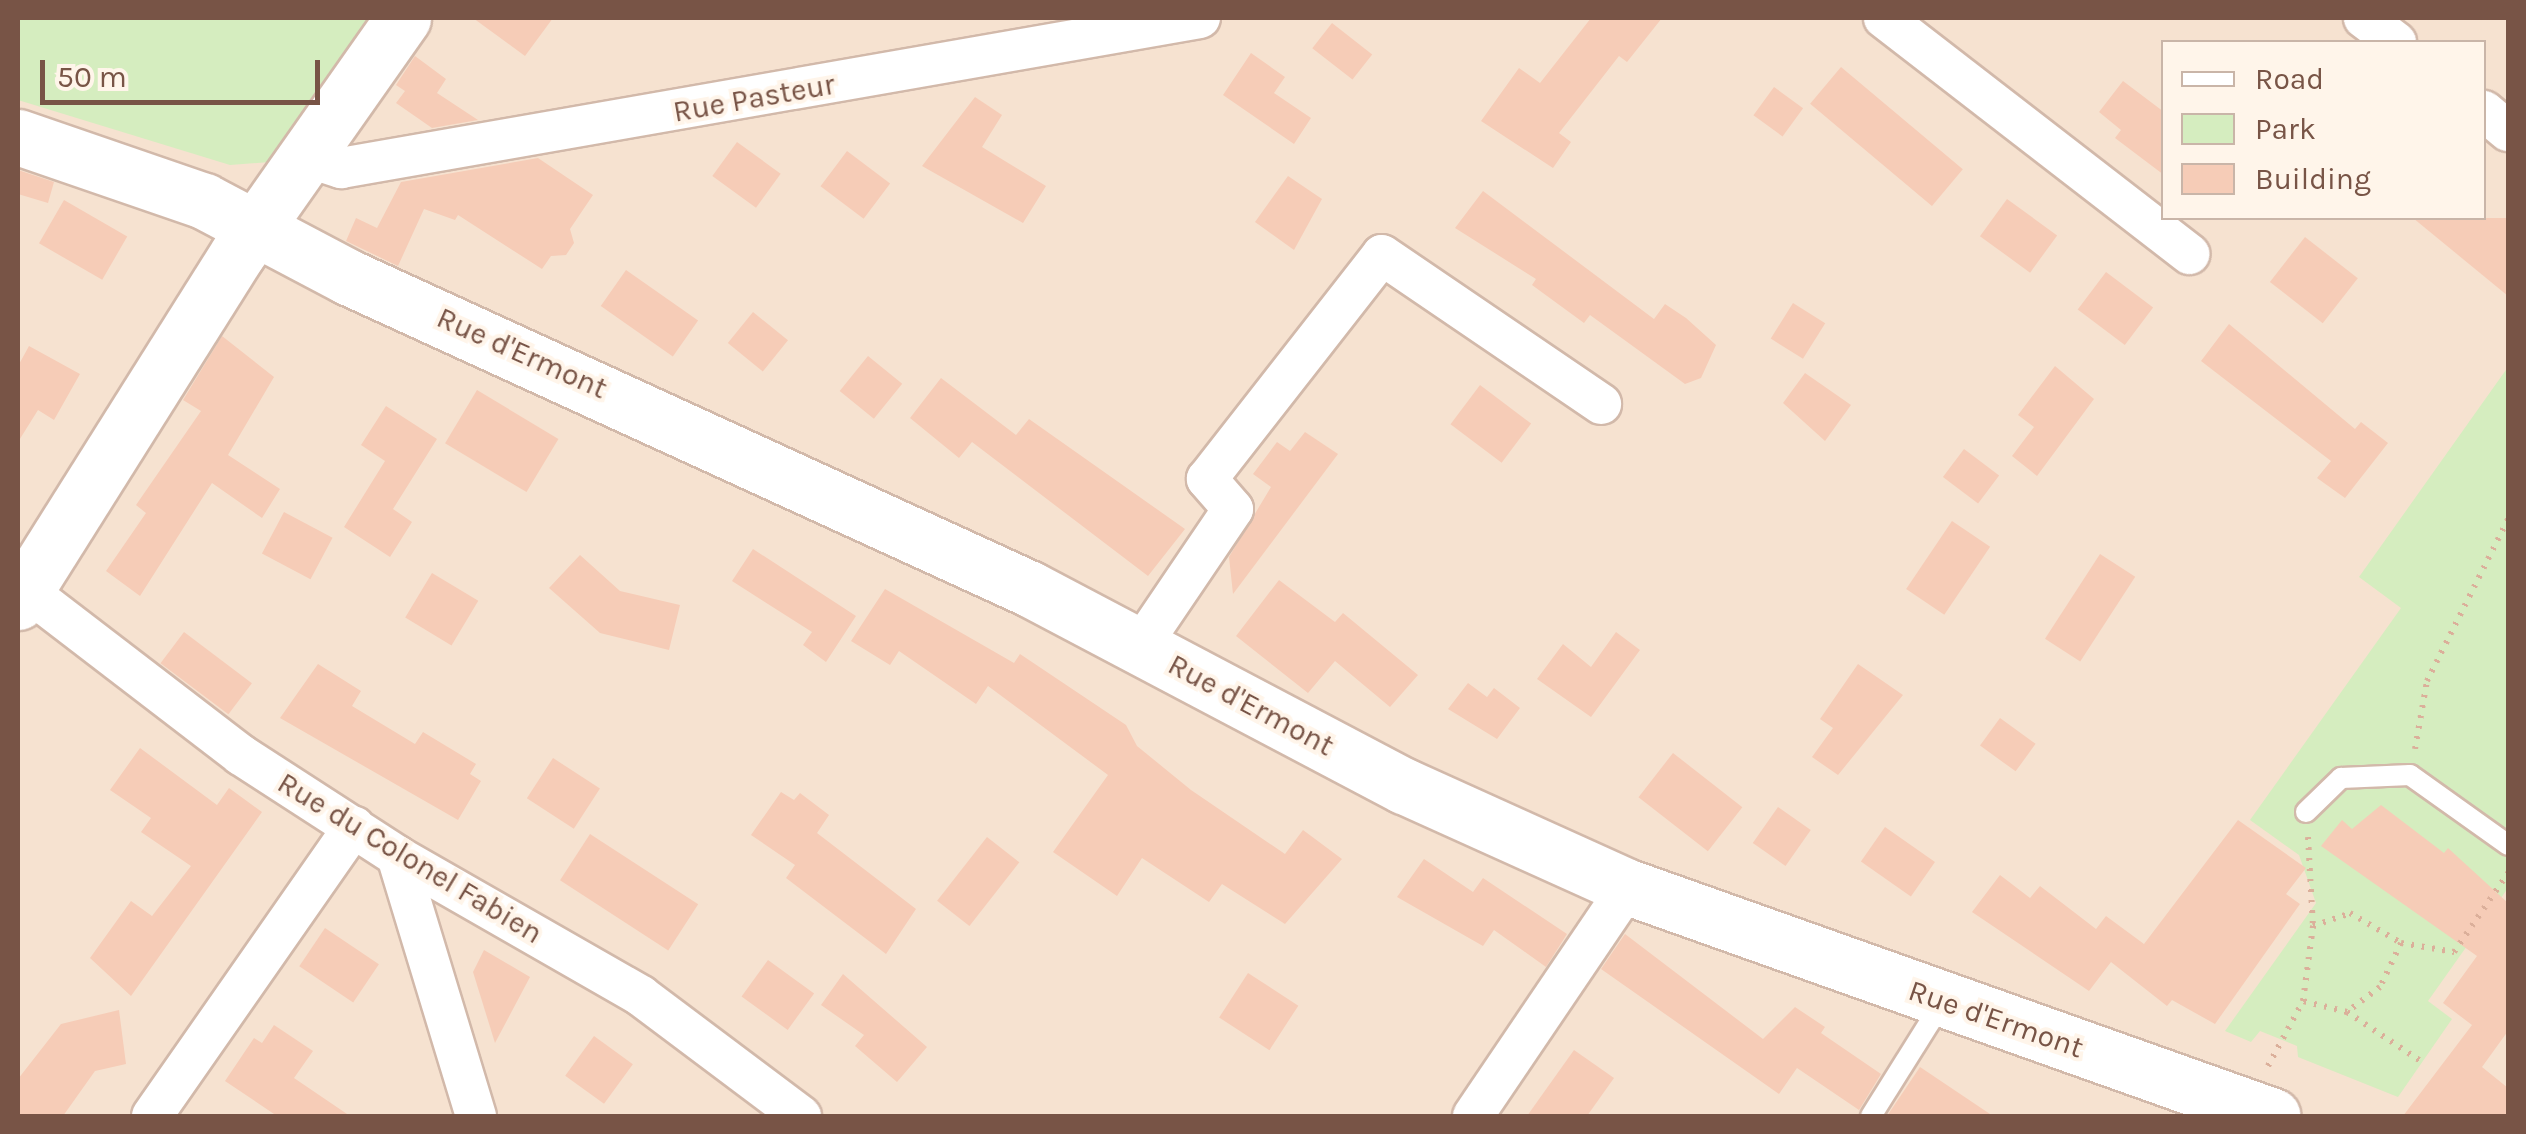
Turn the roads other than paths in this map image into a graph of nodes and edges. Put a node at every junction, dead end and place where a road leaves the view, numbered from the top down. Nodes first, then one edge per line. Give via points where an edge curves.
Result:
1 (403, 18) edge
2 (1200, 18) edge
3 (1884, 18) edge
4 (2364, 18) edge
5 (2393, 40) edge
6 (2486, 113) edge
7 (2508, 131) edge
8 (18, 137) edge
9 (310, 158) junction
10 (256, 228) junction
11 (2190, 254) dead end
12 (1601, 404) dead end
13 (22, 596) edge
14 (1140, 645) junction
15 (2306, 812) road end
16 (354, 826) junction
17 (2508, 844) edge
18 (398, 856) junction
19 (1628, 887) junction
20 (1943, 1001) junction
21 (2188, 1100) edge
22 (2262, 1113) edge
23 (152, 1116) edge
24 (476, 1116) edge
25 (801, 1116) edge
26 (1473, 1116) edge
27 (1872, 1116) edge

1 - 9 street
2 - 9 street, Rue Pasteur via 341,168
3 - 11 street
4 - 5 street
6 - 7 street
8 - 10 street, Rue d'Ermont via 154,178
9 - 10 street
10 - 13 street
10 - 14 street, Rue d'Ermont
12 - 14 street via 1382,255 1207,479 1232,509
13 - 16 street, Rue du Colonel Fabien via 240,755
14 - 19 street, Rue d'Ermont via 1404,786
15 - 17 lane via 2341,778 2410,775
16 - 18 street, Rue du Colonel Fabien
16 - 23 street
18 - 24 street
18 - 25 street, Rue du Colonel Fabien via 641,996
19 - 20 street, Rue d'Ermont
19 - 26 street
20 - 21 street, Rue d'Ermont
20 - 27 lane
21 - 22 street, Rue d'Ermont

